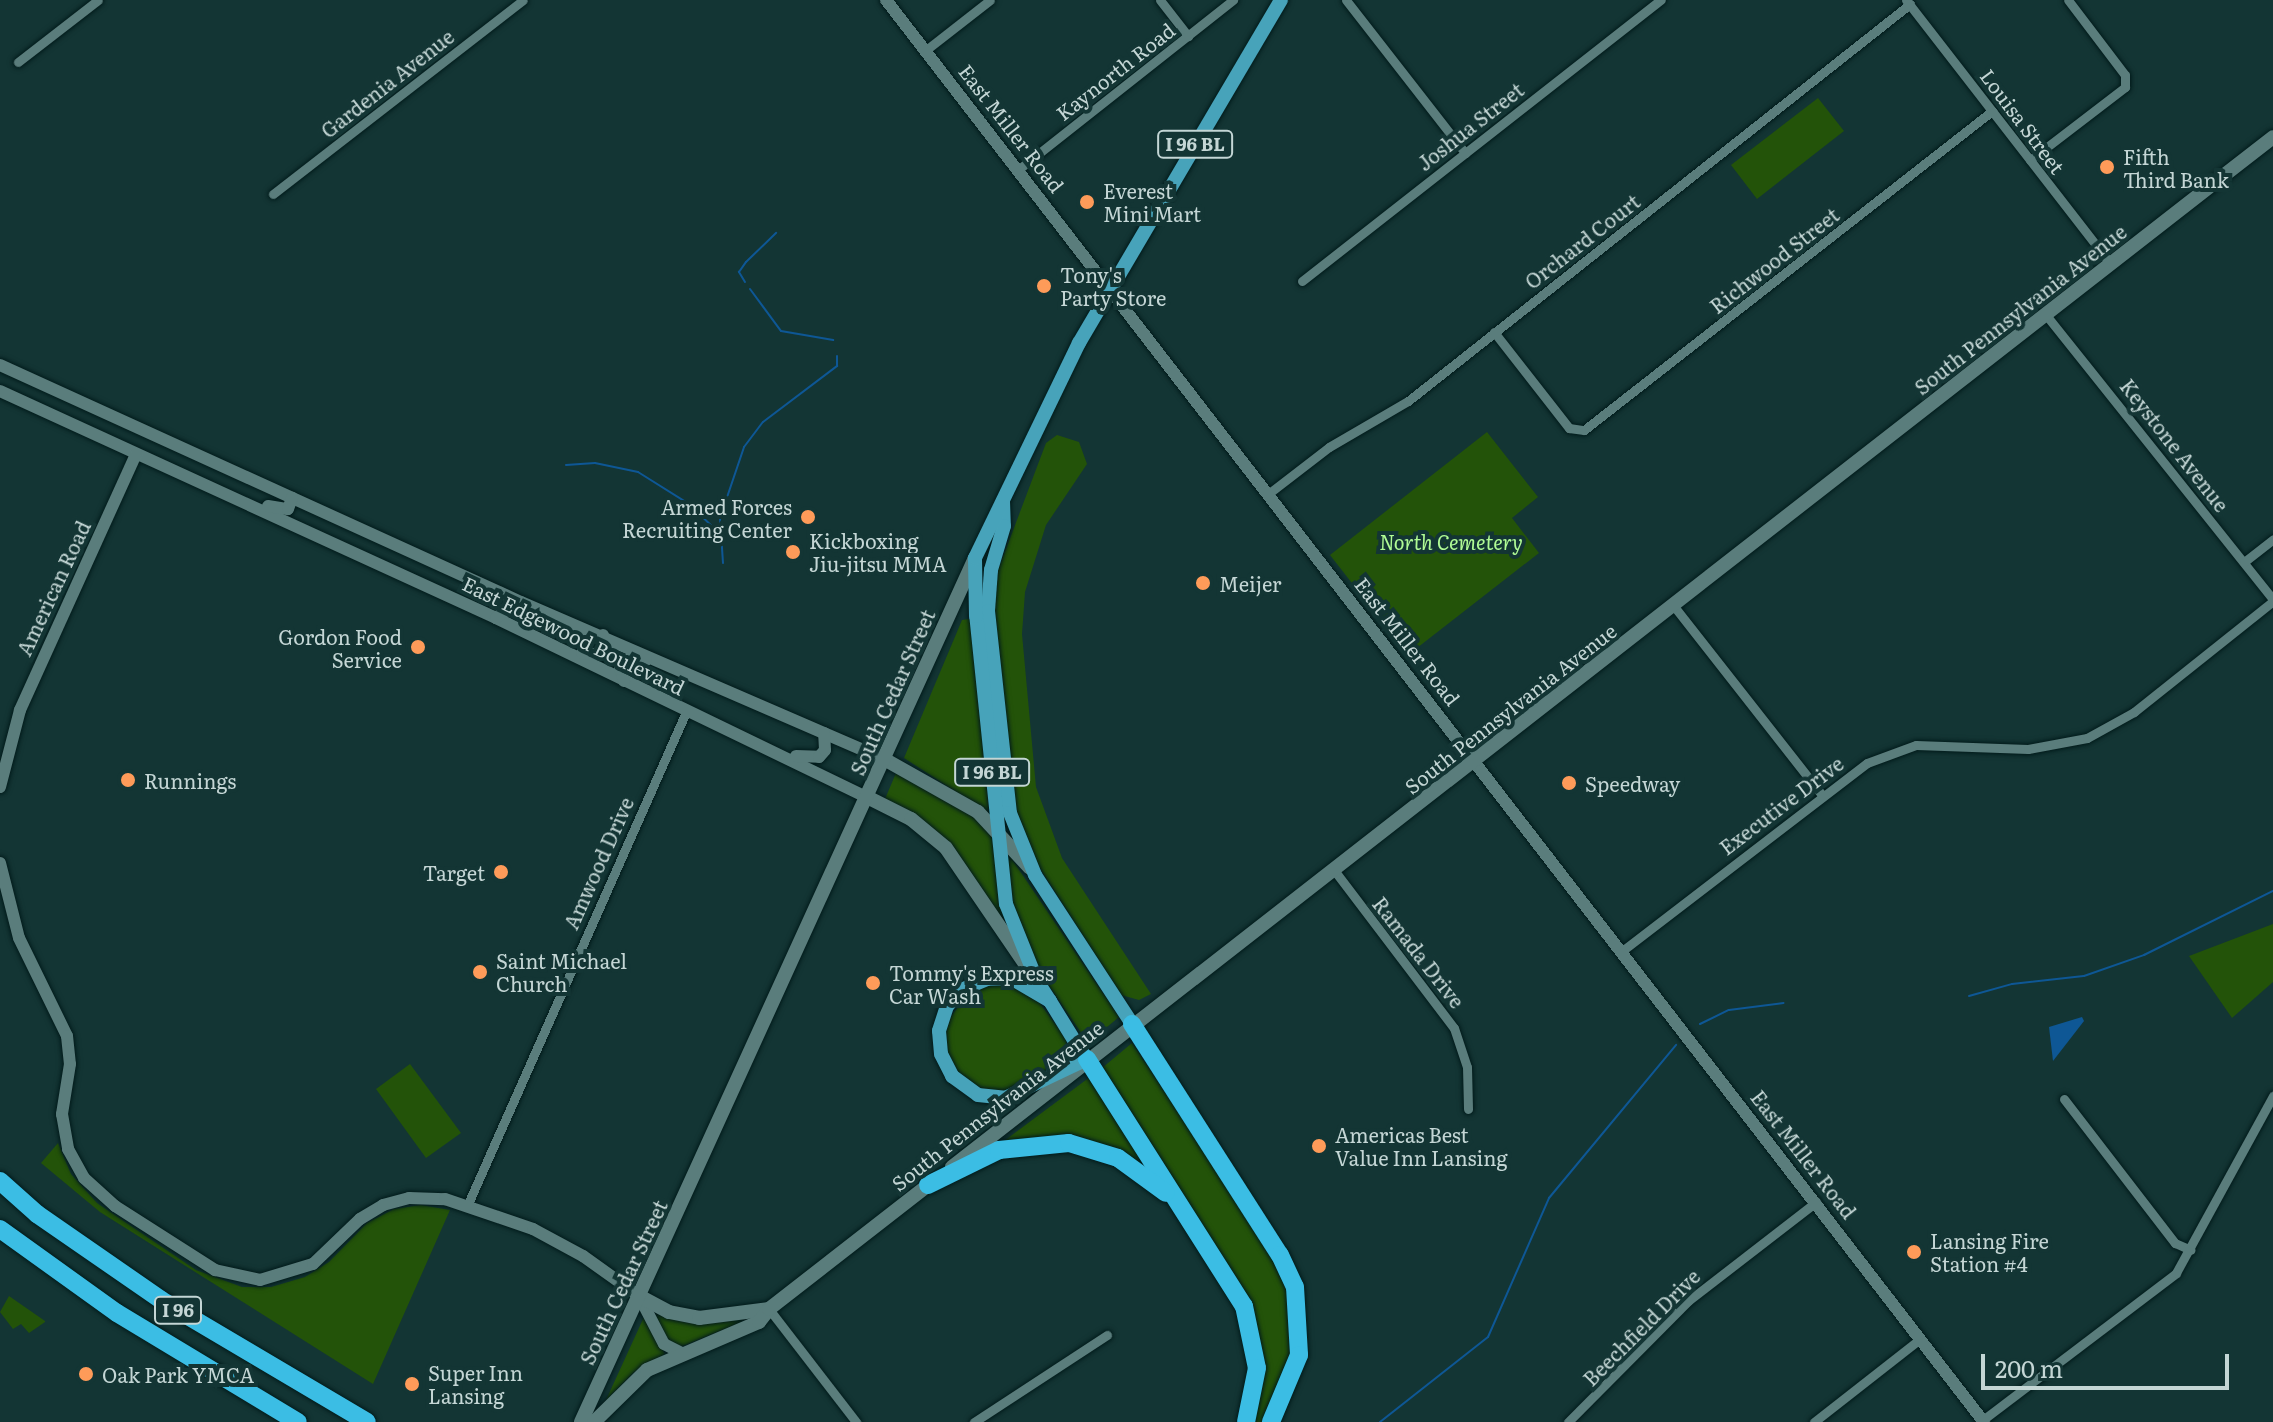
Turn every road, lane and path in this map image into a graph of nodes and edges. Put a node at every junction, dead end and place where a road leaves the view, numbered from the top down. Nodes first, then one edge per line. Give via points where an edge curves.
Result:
1 (98, 0) edge
2 (523, 0) edge
3 (886, 0) edge
4 (990, 0) edge
5 (1160, 0) edge
6 (1233, 0) edge
7 (1281, 0) edge
8 (1346, 0) edge
9 (1661, 0) edge
10 (2068, 0) edge
11 (1908, 2) edge
12 (1188, 36) junction
13 (926, 50) junction
14 (18, 62) dead end
15 (1992, 111) junction
16 (2273, 137) edge
17 (1465, 153) junction
18 (2030, 160) junction
19 (1019, 169) junction
20 (273, 194) dead end
21 (2111, 264) junction
22 (1302, 281) dead end
23 (1110, 288) junction
24 (2046, 315) junction
25 (1494, 332) junction
26 (3, 366) edge
27 (0, 383) edge
28 (0, 391) edge
29 (30, 405) junction
30 (129, 423) junction
31 (136, 454) junction
32 (177, 473) junction
33 (1268, 494) junction
34 (1003, 497) junction
35 (292, 498) junction
36 (307, 532) junction
37 (2273, 539) edge
38 (392, 544) junction
39 (975, 558) junction
40 (2244, 562) junction
41 (2273, 600) edge
42 (1673, 605) junction
43 (496, 618) junction
44 (513, 626) junction
45 (581, 626) junction
46 (603, 635) junction
47 (624, 681) junction
48 (735, 693) junction
49 (686, 712) junction
50 (715, 726) junction
51 (824, 733) junction
52 (884, 759) junction
53 (1475, 761) junction
54 (0, 787) edge
55 (1822, 795) junction
56 (867, 797) junction
57 (998, 828) junction
58 (0, 863) edge
59 (1334, 870) junction
60 (1035, 875) junction
61 (1622, 951) junction
62 (1037, 981) junction
63 (1050, 1001) junction
64 (1132, 1024) junction
65 (1087, 1059) junction
66 (2273, 1096) edge
67 (2064, 1099) dead end
68 (1468, 1109) dead end
69 (0, 1181) edge
70 (928, 1185) junction
71 (1816, 1202) junction
72 (467, 1206) junction
73 (1184, 1209) junction
74 (0, 1229) edge
75 (2191, 1250) junction
76 (639, 1296) junction
77 (769, 1309) junction
78 (1107, 1335) dead end
79 (1920, 1339) junction
80 (682, 1353) junction
81 (1982, 1421) edge
82 (298, 1422) edge
83 (367, 1422) edge
84 (581, 1422) edge
85 (594, 1422) edge
86 (856, 1422) edge
87 (974, 1422) edge
88 (1246, 1422) edge
89 (1271, 1422) edge
90 (1568, 1422) edge
91 (1814, 1422) edge

1 - 14 street
2 - 20 street, Gardenia Avenue
3 - 13 street, East Miller Road
4 - 13 street
5 - 12 street
6 - 12 street, Kaynorth Road
7 - 23 main road, South Cedar Street / I 96 BL
8 - 17 street
9 - 17 street, Joshua Street
10 - 18 street via 2125,75 2125,87
11 - 15 street, Louisa Street
11 - 25 street, Orchard Court
12 - 19 street, Kaynorth Road
13 - 19 street, East Miller Road
15 - 18 street, Louisa Street
15 - 25 street, Richwood Street via 1589,428 1577,431
16 - 21 main road, South Pennsylvania Avenue
17 - 22 street, Joshua Street
18 - 21 street, Louisa Street
19 - 23 street, East Miller Road
21 - 24 main road, South Pennsylvania Avenue
23 - 33 street, East Miller Road
23 - 34 main road, South Cedar Street / I 96 BL
24 - 40 street, Keystone Avenue
24 - 42 main road, South Pennsylvania Avenue
25 - 33 street, Orchard Court via 1408,401 1329,447
26 - 27 street via 8,378
26 - 30 street, East Edgewood Boulevard
28 - 29 street, East Edgewood Boulevard
29 - 30 street via 32,392 41,391 113,424
29 - 31 street, East Edgewood Boulevard
30 - 35 street, East Edgewood Boulevard
31 - 32 street, East Edgewood Boulevard
31 - 54 street, American Road via 20,710
32 - 35 street via 191,471 276,510 292,507
32 - 36 street, East Edgewood Boulevard
33 - 53 street, East Miller Road
34 - 39 main road, South Cedar Street / I 96 BL
34 - 60 main road, I 96 BL via 1004,526 989,590 989,639 1008,804
35 - 38 street, East Edgewood Boulevard
36 - 38 street via 321,519 379,545
36 - 43 street, East Edgewood Boulevard
37 - 40 street
38 - 45 street, East Edgewood Boulevard
39 - 52 main road, South Cedar Street
39 - 57 main road, I 96 BL
40 - 41 street, Keystone Avenue
41 - 55 street, Executive Drive via 2108,729 2064,745 2028,749 1916,745 1867,763
42 - 53 main road, South Pennsylvania Avenue
42 - 55 street
43 - 44 street, East Edgewood Boulevard
43 - 45 street via 509,608 564,626
44 - 46 street via 529,627 592,658 607,650
44 - 47 street, East Edgewood Boulevard
45 - 46 street, East Edgewood Boulevard
46 - 48 street, East Edgewood Boulevard
47 - 48 street via 621,664 639,657
47 - 49 street, East Edgewood Boulevard
48 - 51 street, East Edgewood Boulevard
49 - 50 street, East Edgewood Boulevard
49 - 72 street, Amwood Drive
50 - 51 street via 739,730 805,760 825,750
50 - 56 street, East Edgewood Boulevard
51 - 52 street, East Edgewood Boulevard
52 - 56 main road, South Cedar Street
52 - 57 main road, East Edgewood Boulevard via 956,796
53 - 59 main road, South Pennsylvania Avenue
53 - 61 street, East Miller Road
55 - 61 street, Executive Drive
56 - 62 main road, East Edgewood Boulevard via 911,819 946,848
56 - 76 main road, South Cedar Street
57 - 60 main road, East Edgewood Boulevard
57 - 62 main road, I 96 BL via 1006,904
58 - 72 street via 22,945 67,1036 70,1064 62,1114 68,1149 84,1178 109,1202 203,1265 260,1280 313,1264 360,1219 392,1202 426,1197
59 - 64 main road, South Pennsylvania Avenue
59 - 68 street, Ramada Drive via 1454,1028 1467,1067
60 - 64 main road, I 96 BL
61 - 71 street, East Miller Road
62 - 63 main road, I 96 BL
63 - 65 main road, I 96 BL
63 - 65 main road via 1011,978 987,979 963,989 947,1006 939,1026 939,1048 949,1071 972,1092 1005,1098
64 - 65 main road, South Pennsylvania Avenue
64 - 89 highway, I 96 BL via 1280,1255 1295,1287 1299,1355
65 - 70 main road, South Pennsylvania Avenue
65 - 73 highway, I 96 BL
66 - 75 street
67 - 75 street via 2175,1243
69 - 83 highway, I 96 via 161,1300
70 - 73 highway via 999,1150 1069,1143 1118,1158
70 - 77 main road, South Pennsylvania Avenue
71 - 79 street, East Miller Road
71 - 90 street, Beechfield Drive via 1688,1301
72 - 76 street via 544,1234
73 - 88 highway, I 96 BL via 1251,1324 1257,1368
74 - 82 highway, I 96 via 117,1313
75 - 81 street via 2176,1273
76 - 77 main road via 669,1312 699,1318
76 - 80 street via 664,1344
76 - 84 main road, South Cedar Street
77 - 80 main road, South Pennsylvania Avenue via 750,1327
77 - 86 street
78 - 87 street
79 - 81 street, East Miller Road
79 - 91 street
80 - 85 main road, South Pennsylvania Avenue via 632,1381

